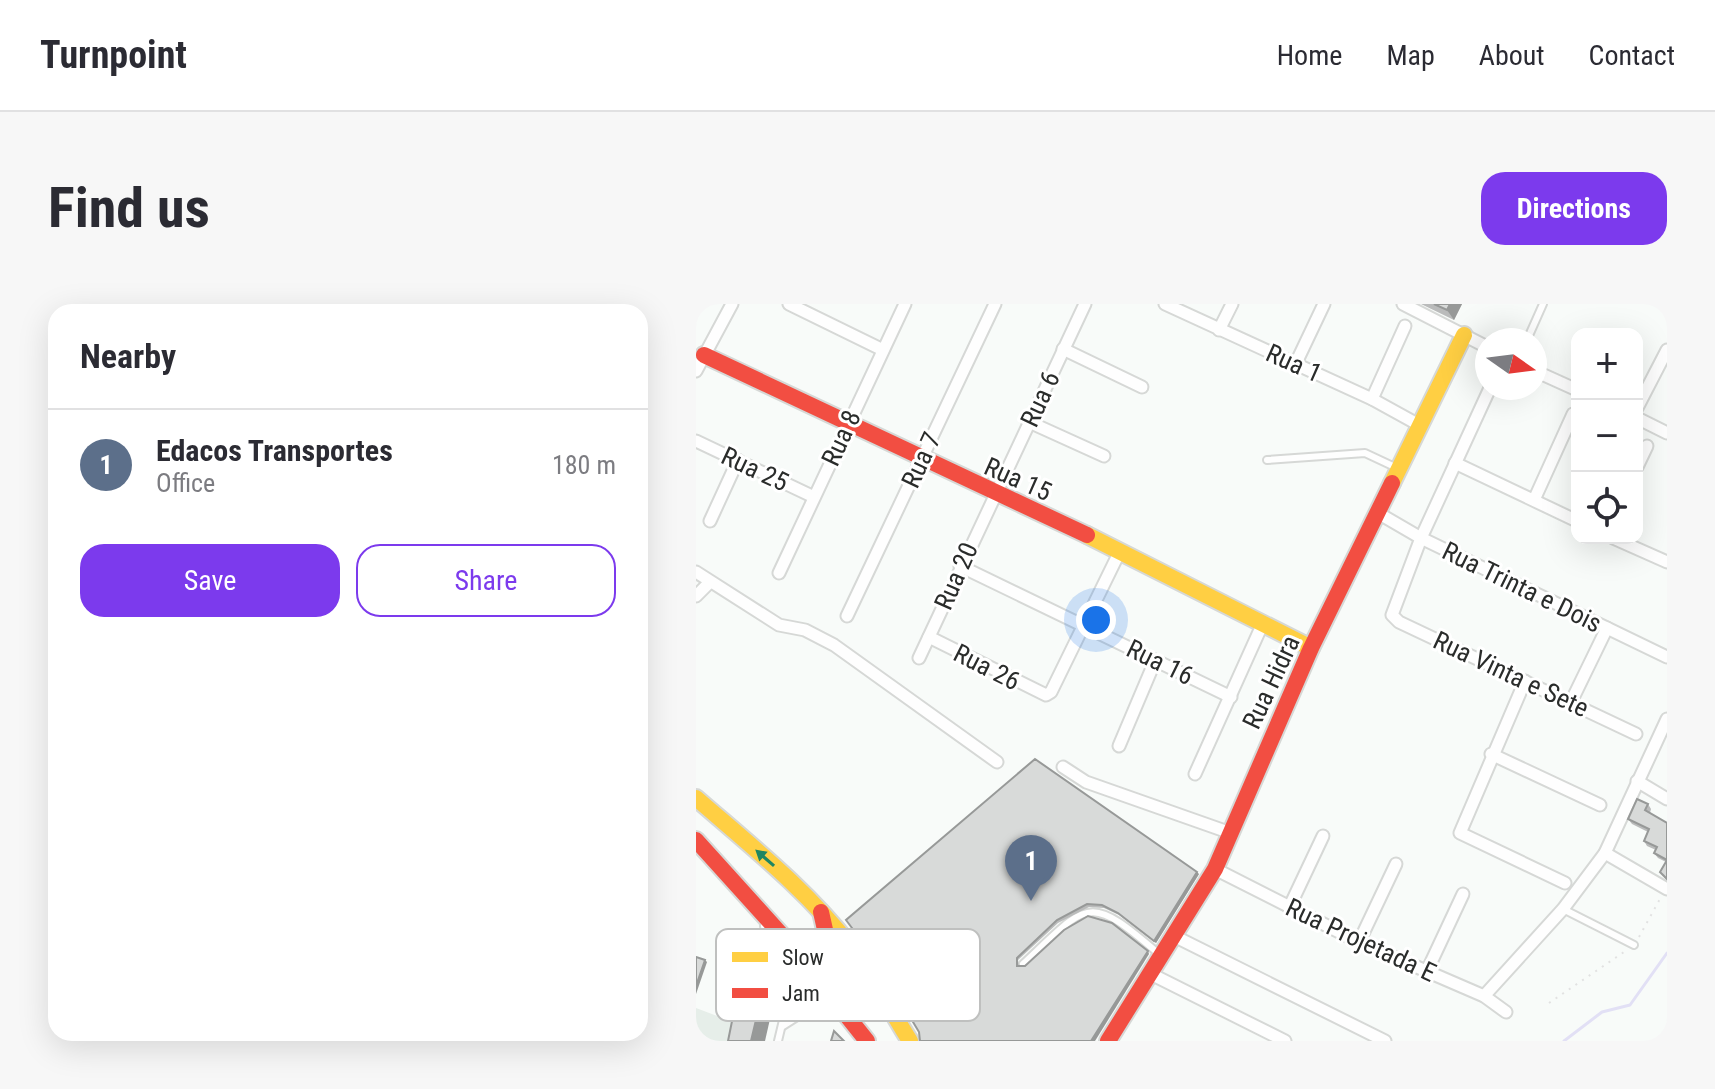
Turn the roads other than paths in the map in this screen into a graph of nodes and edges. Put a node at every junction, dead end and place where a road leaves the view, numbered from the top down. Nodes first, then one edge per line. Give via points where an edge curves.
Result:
1 (732, 304) edge
2 (789, 304) edge
3 (905, 304) edge
4 (995, 304) edge
5 (1085, 304) edge
6 (1165, 304) edge
7 (1232, 304) edge
8 (1324, 304) edge
9 (1403, 304) edge
10 (1543, 304) edge
11 (1405, 326) dead end
12 (1532, 328) edge
13 (1219, 330) junction
14 (1464, 335) junction
15 (1475, 341) edge
16 (1063, 349) junction
17 (883, 350) junction
18 (1667, 350) edge
19 (704, 355) junction
20 (1296, 363) junction
21 (696, 371) edge
22 (1547, 376) edge
23 (1142, 387) dead end
24 (1571, 387) edge
25 (1372, 399) junction
26 (1484, 400) edge
27 (1641, 400) edge
28 (1571, 418) edge
29 (1643, 421) edge
30 (1029, 422) junction
31 (847, 424) junction
32 (1421, 426) junction
33 (1667, 433) edge
34 (696, 441) edge
35 (1647, 446) dead end
36 (1643, 454) edge
37 (1104, 456) dead end
38 (738, 460) junction
39 (921, 460) junction
40 (1267, 460) dead end
41 (1455, 463) junction
42 (1400, 469) junction
43 (994, 494) junction
44 (814, 497) junction
45 (1534, 500) junction
46 (1378, 513) junction
47 (1571, 518) edge
48 (710, 521) dead end
49 (1421, 538) junction
50 (1626, 544) edge
51 (1120, 551) junction
52 (1667, 562) edge
53 (960, 566) junction
54 (696, 572) edge
55 (779, 573) dead end
56 (709, 583) junction
57 (696, 596) edge
58 (847, 616) dead end
59 (1263, 623) junction
60 (1084, 625) junction
61 (1607, 628) junction
62 (929, 637) junction
63 (1311, 648) junction
64 (1667, 657) edge
65 (919, 658) dead end
66 (1155, 661) junction
67 (1525, 681) junction
68 (1231, 697) junction
69 (1571, 702) junction
70 (1667, 719) edge
71 (1636, 734) dead end
72 (1119, 746) dead end
73 (1491, 754) junction
74 (997, 762) dead end
75 (1063, 767) dead end
76 (1195, 774) dead end
77 (1637, 781) junction
78 (696, 798) edge
79 (1667, 799) edge
80 (1600, 805) dead end
81 (1228, 832) junction
82 (1323, 836) dead end
83 (696, 840) edge
84 (1605, 853) junction
85 (1396, 864) dead end
86 (1215, 869) junction
87 (1565, 883) dead end
88 (1666, 889) edge
89 (1463, 894) dead end
90 (1289, 908) junction
91 (1563, 909) junction
92 (821, 912) junction
93 (763, 914) junction
94 (766, 929) edge
95 (776, 929) edge
96 (825, 929) edge
97 (836, 929) edge
98 (1174, 936) junction
99 (1359, 942) junction
100 (1634, 945) road end
101 (1161, 957) junction
102 (1023, 964) edge
103 (1427, 971) junction
104 (1151, 974) junction
105 (1484, 996) junction
106 (1506, 1012) dead end
107 (784, 1021) edge
108 (791, 1021) edge
109 (851, 1021) edge
110 (853, 1021) edge
111 (897, 1021) edge
112 (783, 1026) junction
113 (864, 1038) edge
114 (778, 1041) edge
115 (910, 1041) edge
116 (1108, 1041) edge
117 (1285, 1041) edge
118 (1385, 1041) edge

1 - 19 street
2 - 17 street
3 - 17 street, Rua 8
4 - 39 street, Rua 7
5 - 16 street, Rua 6
6 - 13 street, Rua 1
7 - 13 street
8 - 20 street
9 - 14 street
10 - 12 lane
11 - 25 street
13 - 20 street, Rua 1
14 - 15 street
14 - 32 main road, Rua Hidra
16 - 23 street
16 - 30 street, Rua 6
17 - 31 street, Rua 8
18 - 27 street
19 - 21 street
19 - 31 main road, Rua 15
20 - 25 street, Rua 1
22 - 24 street
25 - 32 street, Rua 1
26 - 41 street
28 - 45 street
29 - 33 street
30 - 37 street
30 - 43 street, Rua 6
31 - 39 main road, Rua 15
31 - 44 street, Rua 8
32 - 42 main road, Rua Hidra
34 - 38 street, Rua 25
35 - 36 street
38 - 44 street, Rua 25
38 - 48 street
39 - 43 main road, Rua 15
39 - 58 street, Rua 7
40 - 42 lane via 1365,453
41 - 45 street
41 - 49 street
42 - 46 main road, Rua Hidra
43 - 51 main road, Rua 15
43 - 53 street, Rua 20
44 - 55 street, Rua 8
45 - 47 street
46 - 49 street, Rua Trinta e Dois
46 - 63 main road, Rua Hidra
49 - 61 street, Rua Trinta e Dois
49 - 67 street, Rua Vinta e Sete via 1392,610 1399,622
50 - 52 street
51 - 59 main road, Rua 15
51 - 60 street
53 - 60 street, Rua 16
53 - 62 street, Rua 20
54 - 56 street
56 - 57 street
56 - 74 street via 779,625 805,630 834,645
59 - 63 main road, Rua 15
59 - 68 street
60 - 62 street, Rua 26 via 1046,695
60 - 66 street, Rua 16
61 - 64 street, Rua Trinta e Dois
61 - 69 street
62 - 65 street, Rua 20
63 - 81 main road, Rua Hidra
66 - 68 street, Rua 16
66 - 72 street
67 - 69 street, Rua Vinta e Sete
67 - 73 street
68 - 76 street
69 - 71 street, Rua Vinta e Sete
70 - 77 street
73 - 80 street
73 - 87 street via 1460,833
75 - 81 street via 1086,782
77 - 79 street
77 - 84 street
92 -> 78 main road
81 - 86 main road, Rua Hidra
82 - 90 street
83 - 93 main road
84 - 88 street
84 - 91 street
85 - 99 street
86 - 90 street, Rua Projetada E
86 - 98 main road, Rua Hidra
89 - 103 street
90 - 99 street, Rua Projetada E
91 - 100 lane
91 - 105 street
92 - 96 main road
92 - 97 main road
93 - 94 lane
93 - 95 main road
98 - 101 main road, Rua Hidra
98 - 118 street
99 - 103 street, Rua Projetada E
101 - 102 lane via 1117,918 1094,910 1073,918
101 - 104 main road, Rua Hidra
103 - 105 street, Rua Projetada E
104 - 116 main road, Rua Hidra
104 - 117 street
105 - 106 street, Rua Projetada E
107 - 112 lane
108 - 112 lane
109 - 113 main road
110 - 113 main road
111 - 115 main road
112 - 114 lane

